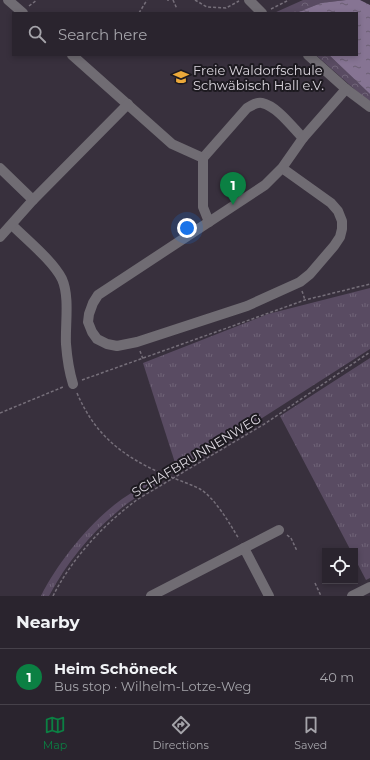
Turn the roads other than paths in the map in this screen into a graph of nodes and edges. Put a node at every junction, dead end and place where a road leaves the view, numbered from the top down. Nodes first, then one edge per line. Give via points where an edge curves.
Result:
1 (8, 0) edge
2 (249, 0) edge
3 (266, 11) edge
4 (22, 12) edge
5 (73, 56) edge
6 (309, 56) edge
7 (346, 89) junction
8 (128, 104) junction
9 (370, 107) edge
10 (303, 138) junction
11 (203, 158) junction
12 (0, 168) edge
13 (282, 168) junction
14 (33, 200) junction
15 (209, 222) junction
16 (12, 225) junction
17 (0, 237) edge
18 (73, 384) road end
19 (279, 530) road end
20 (244, 548) junction
21 (370, 587) edge
22 (151, 596) edge
23 (269, 596) edge
24 (352, 596) edge

1 - 4 street
2 - 3 street
5 - 8 street
6 - 7 street
7 - 9 street
7 - 10 street
8 - 11 street via 172,144
8 - 14 street
10 - 11 street via 282,115 262,103 254,104
10 - 13 street
11 - 15 street via 203,207
12 - 14 street
13 - 15 street via 265,185
13 - 15 street via 331,203 342,221 340,237 310,274 300,282 247,306 137,342 117,346 97,338 88,322 98,295
14 - 16 street
16 - 17 street
16 - 18 street via 55,268 62,280 65,292 66,345
19 - 20 street
20 - 22 street
20 - 23 street
21 - 24 street

